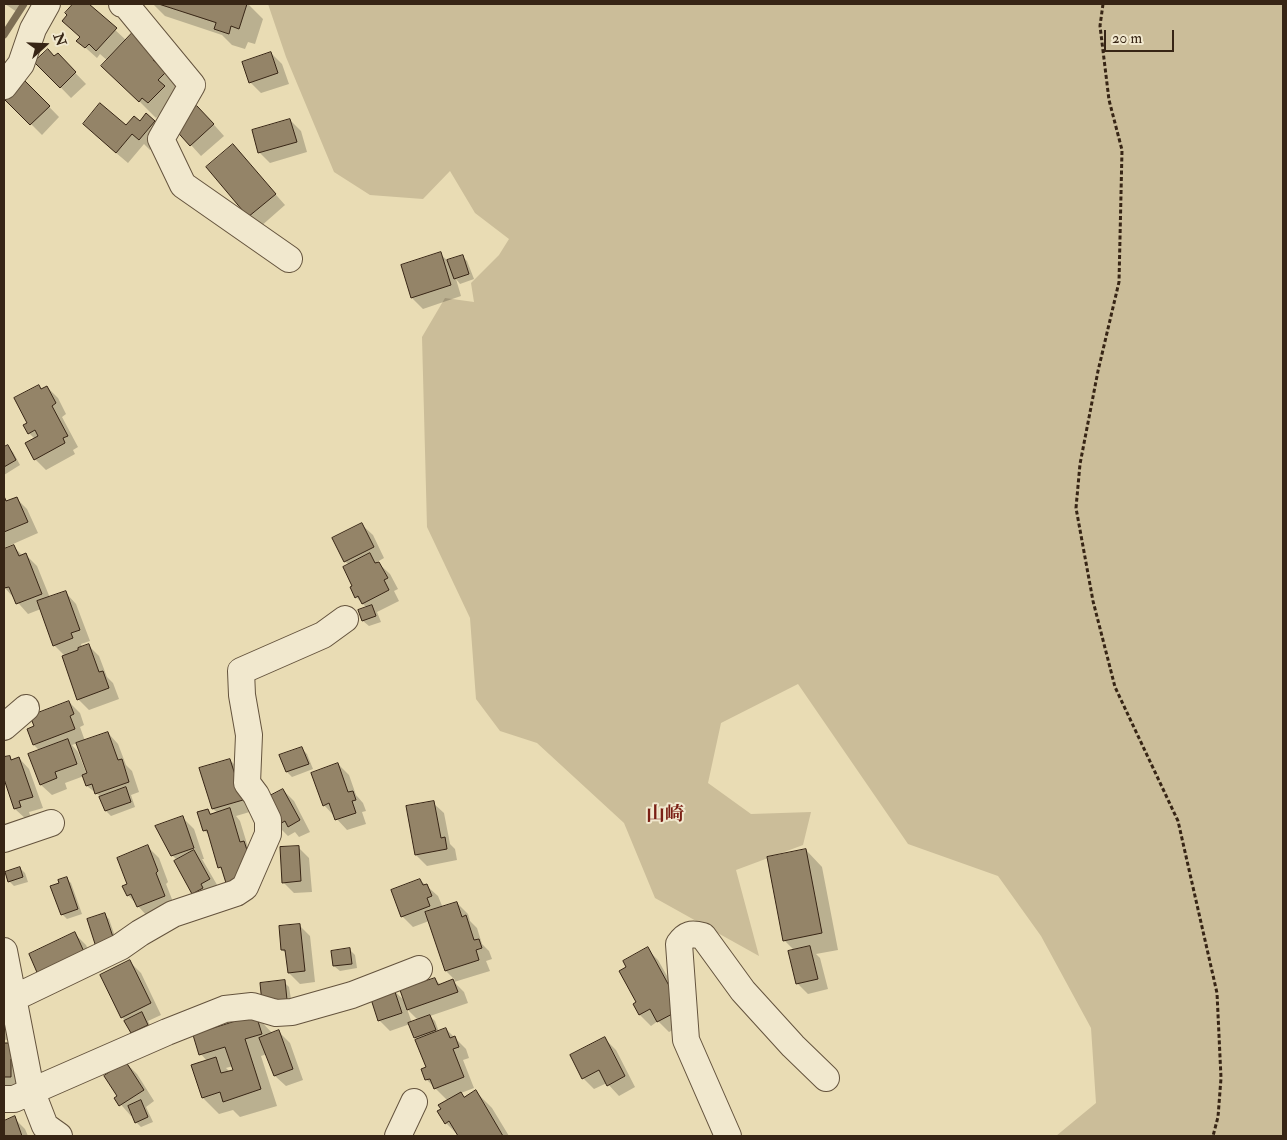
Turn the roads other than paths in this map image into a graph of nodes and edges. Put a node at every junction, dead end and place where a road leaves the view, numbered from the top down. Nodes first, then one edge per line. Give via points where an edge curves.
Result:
1 (47, 4) edge
2 (122, 4) edge
3 (4, 86) edge
4 (289, 259) dead end
5 (345, 620) dead end
6 (26, 708) dead end
7 (4, 727) edge
8 (51, 824) dead end
9 (4, 840) edge
10 (4, 951) edge
11 (419, 969) dead end
12 (14, 998) junction
13 (826, 1078) dead end
14 (31, 1090) junction
15 (4, 1099) edge
16 (414, 1102) dead end
17 (59, 1136) edge
18 (398, 1136) edge
19 (728, 1136) edge

1 - 3 street via 33,29 21,64
2 - 4 street via 192,85 161,139 183,185
5 - 12 street via 324,635 241,671 249,736 247,783 268,820 268,834 245,888 172,914 120,947
6 - 7 street
8 - 9 street
10 - 12 street
11 - 14 street via 352,995 292,1012 276,1013 252,1006 225,1009
12 - 14 street
13 - 19 street via 743,991 703,936 692,933 685,936 679,944 686,1040
14 - 15 street via 14,1099
14 - 17 street via 45,1126
16 - 18 street

